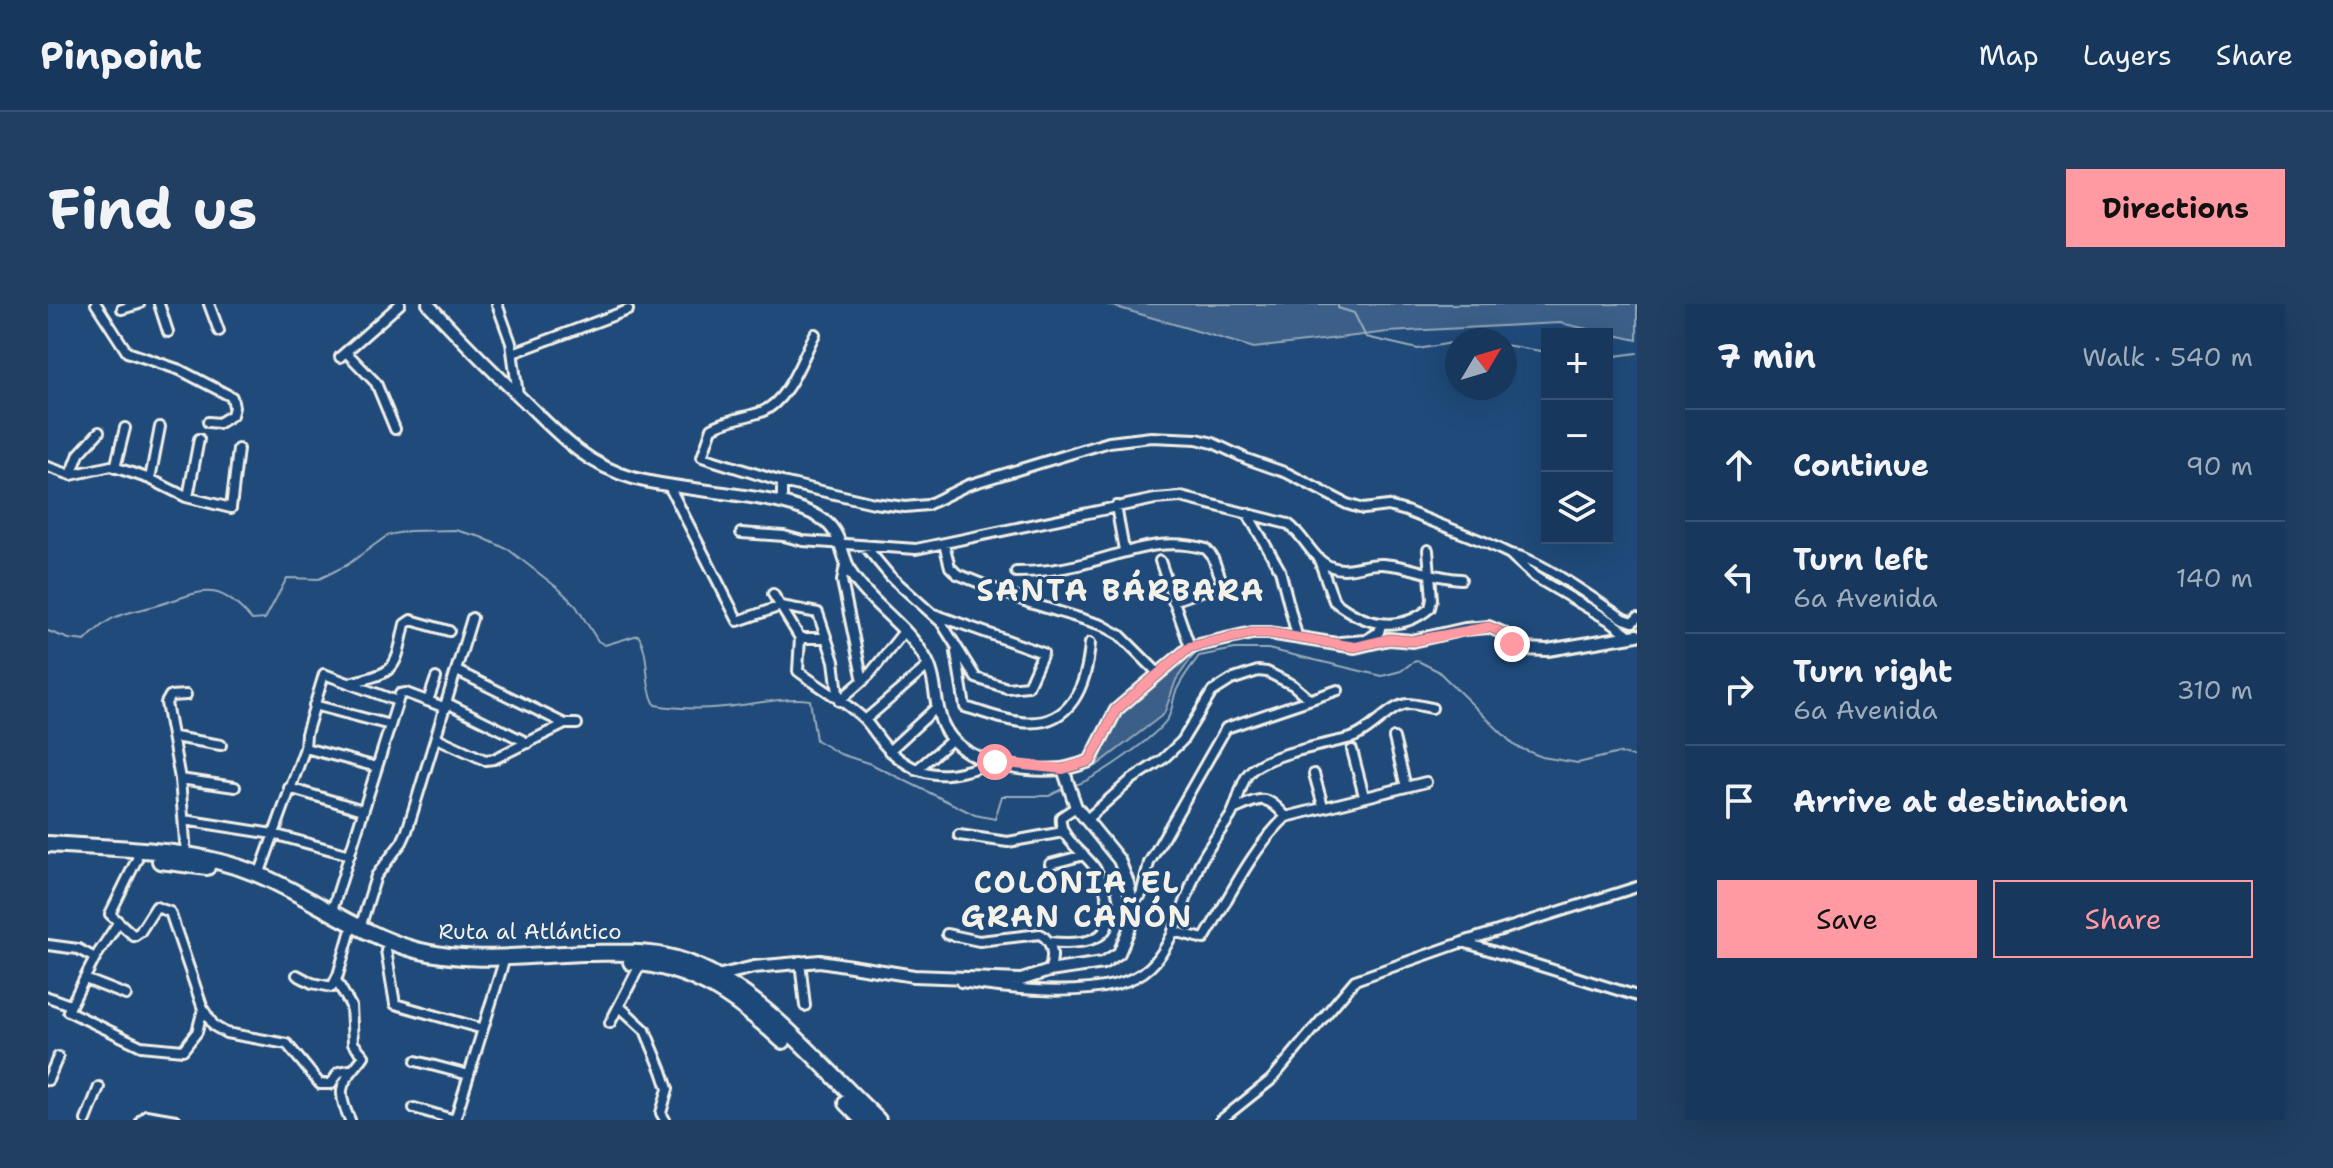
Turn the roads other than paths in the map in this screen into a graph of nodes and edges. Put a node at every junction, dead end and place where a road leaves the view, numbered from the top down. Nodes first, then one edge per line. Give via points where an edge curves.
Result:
1 (96, 304) edge
2 (139, 304) edge
3 (159, 304) edge
4 (209, 304) edge
5 (400, 304) edge
6 (428, 304) edge
7 (497, 304) edge
8 (122, 309) dead end
9 (628, 310) dead end
10 (219, 331) dead end
11 (168, 332) dead end
12 (815, 334) dead end
13 (513, 353) junction
14 (518, 395) junction
15 (208, 422) dead end
16 (160, 427) dead end
17 (125, 428) dead end
18 (395, 429) dead end
19 (99, 432) dead end
20 (199, 439) dead end
21 (238, 449) dead end
22 (48, 467) edge
23 (115, 468) junction
24 (71, 475) junction
25 (150, 479) junction
26 (782, 482) junction
27 (669, 486) junction
28 (188, 497) junction
29 (782, 503) junction
30 (1116, 506) junction
31 (1247, 512) junction
32 (741, 533) dead end
33 (839, 544) junction
34 (944, 544) junction
35 (865, 546) junction
36 (1124, 550) junction
37 (1428, 550) dead end
38 (846, 560) junction
39 (1319, 560) junction
40 (1160, 561) dead end
41 (1016, 572) dead end
42 (1429, 573) junction
43 (1461, 579) dead end
44 (773, 594) dead end
45 (1173, 601) junction
46 (781, 606) junction
47 (931, 613) junction
48 (472, 618) dead end
49 (1637, 618) edge
50 (1381, 625) junction
51 (1628, 629) edge
52 (905, 630) junction
53 (449, 631) dead end
54 (1297, 636) junction
55 (800, 638) junction
56 (826, 638) junction
57 (1327, 642) junction
58 (954, 643) junction
59 (1090, 643) dead end
60 (1190, 647) junction
61 (929, 665) junction
62 (457, 671) junction
63 (1158, 673) junction
64 (436, 678) dead end
65 (863, 681) junction
66 (351, 683) junction
67 (1338, 690) dead end
68 (186, 695) dead end
69 (1308, 698) junction
70 (397, 701) junction
71 (428, 701) junction
72 (839, 701) junction
73 (314, 705) junction
74 (447, 706) junction
75 (938, 706) junction
76 (1432, 708) dead end
77 (865, 720) junction
78 (565, 724) junction
79 (577, 724) dead end
80 (390, 725) junction
81 (174, 737) junction
82 (437, 738) junction
83 (1394, 738) dead end
84 (953, 739) junction
85 (528, 743) junction
86 (221, 745) dead end
87 (305, 748) junction
88 (1352, 750) dead end
89 (889, 751) junction
90 (995, 762) junction
91 (377, 767) junction
92 (916, 770) junction
93 (1064, 772) junction
94 (1314, 774) dead end
95 (180, 779) junction
96 (1426, 782) dead end
97 (235, 787) dead end
98 (1406, 787) junction
99 (289, 788) junction
100 (1364, 796) junction
101 (1073, 803) junction
102 (1323, 806) junction
103 (1235, 809) junction
104 (363, 810) junction
105 (1286, 817) junction
106 (1087, 819) junction
107 (184, 820) junction
108 (1063, 832) junction
109 (273, 834) junction
110 (959, 835) dead end
111 (48, 844) edge
112 (48, 853) edge
113 (186, 854) junction
114 (350, 855) junction
115 (1084, 855) junction
116 (137, 859) junction
117 (1050, 864) dead end
118 (259, 875) junction
119 (1637, 887) edge
120 (1132, 902) junction
121 (331, 914) junction
122 (1112, 918) junction
123 (1132, 922) junction
124 (118, 923) junction
125 (355, 930) junction
126 (1173, 931) junction
127 (947, 934) dead end
128 (1049, 942) junction
129 (1463, 942) junction
130 (49, 947) edge
131 (386, 950) junction
132 (95, 958) junction
133 (800, 961) junction
134 (641, 963) junction
135 (503, 964) junction
136 (1049, 971) junction
137 (297, 975) dead end
138 (717, 976) junction
139 (85, 979) junction
140 (944, 979) junction
141 (336, 980) junction
142 (126, 995) dead end
143 (1637, 996) edge
144 (48, 997) edge
145 (70, 1005) junction
146 (619, 1006) junction
147 (805, 1006) dead end
148 (203, 1009) junction
149 (610, 1023) dead end
150 (483, 1029) junction
151 (58, 1057) dead end
152 (416, 1061) dead end
153 (350, 1070) junction
154 (469, 1075) junction
155 (48, 1080) edge
156 (99, 1087) dead end
157 (414, 1108) dead end
158 (86, 1120) edge
159 (141, 1120) edge
160 (176, 1120) edge
161 (350, 1120) edge
162 (455, 1120) edge
163 (665, 1120) edge
164 (863, 1120) edge
165 (878, 1120) edge
166 (1221, 1120) edge

1 - 15 street via 127,352 180,370 232,397 232,415 219,423
2 - 8 street
3 - 11 street
4 - 10 street
5 - 18 street via 343,354 376,383
6 - 14 street
7 - 13 street
9 - 13 street
12 - 26 street via 775,403 712,428 702,457
13 - 14 street
14 - 27 street via 585,457 631,478
16 - 25 street
17 - 23 street
19 - 24 street via 79,454
20 - 28 street
21 - 28 street via 231,508
22 - 24 street
23 - 24 street
23 - 25 street
25 - 28 street
26 - 29 street
26 - 51 street via 874,503 927,505 968,485 1109,442 1173,436 1232,450 1347,504 1406,511 1510,554 1535,577
27 - 29 street
27 - 46 street via 738,621
29 - 33 street via 826,522
30 - 31 street via 1181,497
30 - 34 street
30 - 36 street
31 - 39 street via 1288,524
31 - 54 street via 1280,570
32 - 33 street
33 - 35 street
33 - 38 street
34 - 35 street via 916,549
34 - 63 street via 954,572 1102,625 1120,635
35 - 47 street
36 - 41 street via 1069,567
36 - 45 street via 1159,544 1206,549 1222,581
37 - 42 street
38 - 52 street via 868,596
38 - 65 street via 842,581
39 - 42 street via 1333,568 1381,563
39 - 50 street via 1334,601
40 - 45 street
42 - 43 street
42 - 50 street via 1430,608 1405,622
44 - 46 street
45 - 60 street
46 - 55 street
46 - 56 street via 818,613
47 - 58 street
47 - 58 street via 1043,653 1026,688 1007,688 976,678
48 - 62 street
49 - 51 street
50 - 57 street via 1366,640
51 - 57 street via 1548,650 1522,649 1489,627 1365,646
52 - 61 street
52 - 65 street
53 - 66 street via 411,620 390,670
54 - 57 street
54 - 60 street via 1252,633
55 - 56 street
55 - 72 street via 798,671
56 - 72 street
58 - 59 street via 965,707 1025,723 1058,715 1072,704 1088,669
60 - 63 street
61 - 75 street
61 - 77 street
62 - 74 street
62 - 78 street
63 - 93 street via 1113,714 1094,758
64 - 71 street
65 - 72 street
66 - 70 street
66 - 73 street via 324,674
67 - 69 street
68 - 81 street via 170,696 166,703
69 - 106 street via 1267,672 1221,685 1182,741
69 - 120 street via 1226,728 1149,863 1141,895
70 - 71 street via 406,693
70 - 80 street
71 - 74 street
72 - 77 street
73 - 80 street
73 - 87 street
74 - 82 street
74 - 85 street
75 - 84 street via 944,729
75 - 89 street
76 - 103 street via 1406,704 1356,736 1266,761 1248,773
77 - 89 street
78 - 79 street
78 - 85 street
80 - 91 street
81 - 86 street
81 - 95 street
82 - 85 street via 485,760
82 - 125 street via 407,831 376,876
83 - 98 street
84 - 90 street via 977,758
84 - 92 street
87 - 91 street
87 - 99 street
88 - 100 street
89 - 92 street
90 - 92 street via 953,775
90 - 93 street
91 - 104 street
93 - 101 street
94 - 102 street
95 - 97 street
95 - 107 street
96 - 98 street
98 - 100 street
99 - 104 street
99 - 109 street
100 - 102 street
101 - 106 street
101 - 108 street via 1059,819
102 - 105 street
103 - 105 street via 1267,799
103 - 126 street via 1201,862
104 - 114 street
105 - 126 street via 1270,832 1204,939
106 - 120 street via 1119,860
107 - 109 street
107 - 113 street
108 - 110 street via 1008,842
108 - 115 street
109 - 114 street
109 - 118 street
111 - 113 highway, Ruta al Atlántico
112 - 116 highway, Ruta al Atlántico
113 - 118 highway, Ruta al Atlántico
114 - 121 street
115 - 117 street
115 - 122 street via 1105,885
116 - 124 street via 111,911
116 - 125 highway, Ruta al Atlántico via 226,872
118 - 121 highway, Ruta al Atlántico
119 - 129 street
120 - 123 street
121 - 125 highway, Ruta al Atlántico
122 - 123 street
122 - 128 street via 1103,934 1084,941
123 - 136 street via 1119,953 1103,963
124 - 132 street
124 - 148 street via 137,936 153,909 167,909
125 - 131 highway, Ruta al Atlántico
125 - 138 highway, Ruta al Atlántico via 433,954 665,956
125 - 141 street
126 - 140 street via 1151,966 1129,981 1087,989 1033,990
127 - 128 street via 979,941 1040,934
128 - 136 street
129 - 143 street
129 - 166 street via 1355,980 1271,1080
130 - 132 street via 78,949
131 - 135 highway, Ruta al Atlántico via 423,961
131 - 150 street via 395,1004
132 - 139 street
133 - 138 street
133 - 140 street
133 - 147 street
134 - 135 highway, Ruta al Atlántico
134 - 146 street
134 - 164 highway, Ruta al Atlántico via 671,968 732,997
135 - 150 street
136 - 140 street via 1021,980
137 - 141 street via 328,987
138 - 165 highway, Ruta al Atlántico via 769,1015
139 - 142 street
139 - 145 street
141 - 153 street via 351,1006 353,1043 364,1056
144 - 145 street
145 - 148 street via 70,1013 141,1046 176,1050 193,1041
146 - 149 street
146 - 163 street via 645,1030 662,1071 668,1089 661,1113
148 - 153 street via 226,1033 287,1044 320,1084 331,1084 339,1072
150 - 154 street
151 - 155 street
152 - 154 street
153 - 161 street via 341,1092
154 - 162 street
156 - 158 street
157 - 162 street
159 - 160 street via 146,1115

